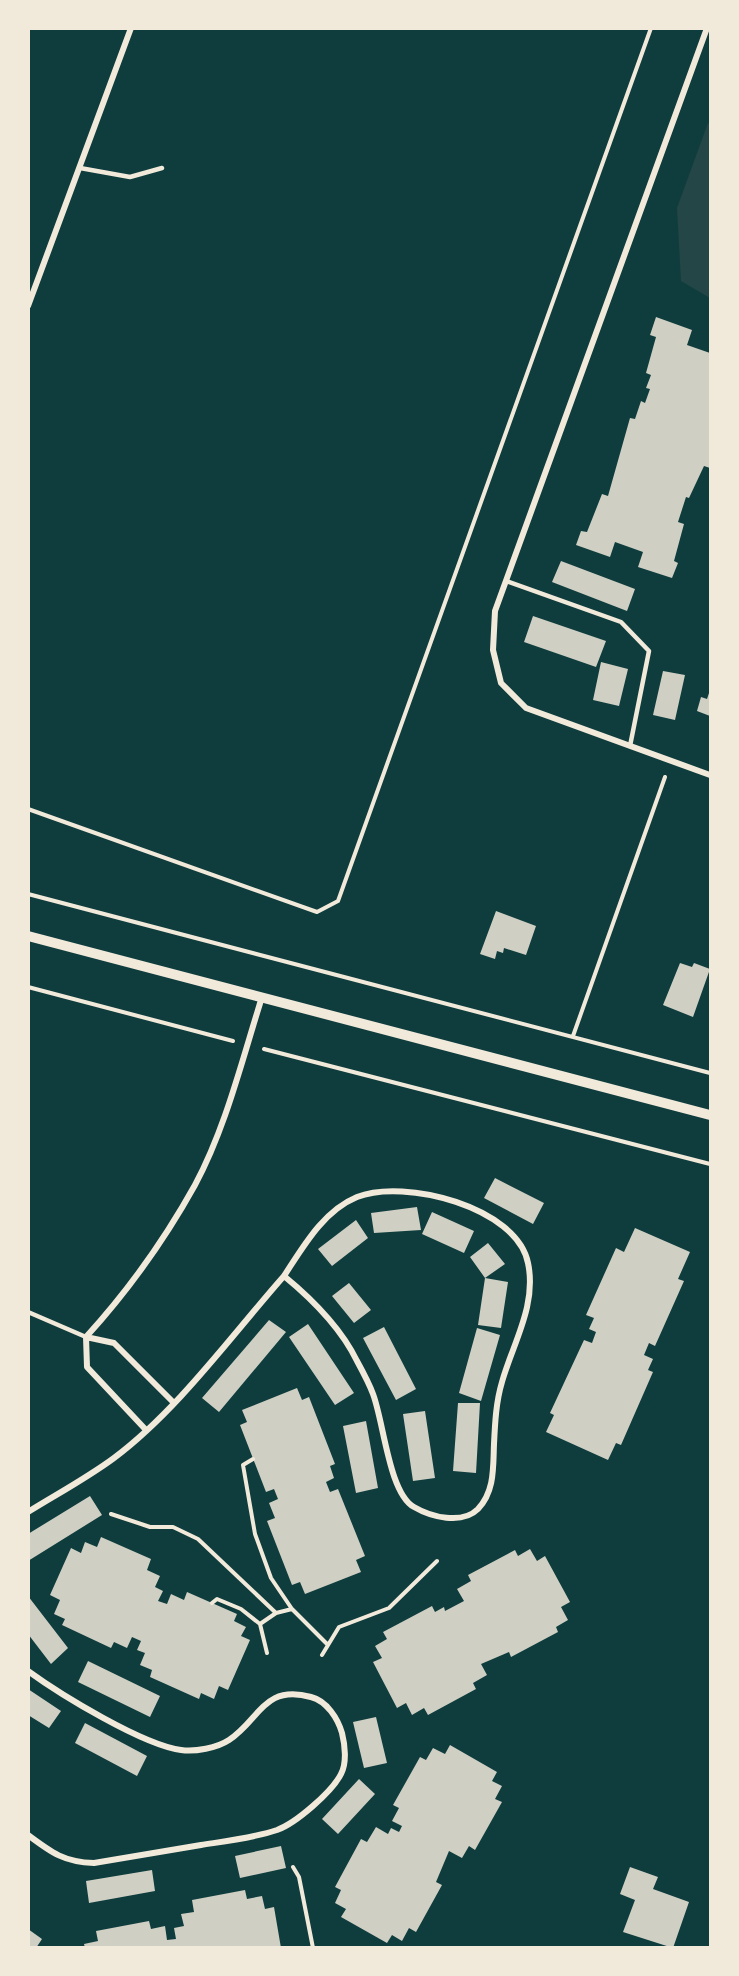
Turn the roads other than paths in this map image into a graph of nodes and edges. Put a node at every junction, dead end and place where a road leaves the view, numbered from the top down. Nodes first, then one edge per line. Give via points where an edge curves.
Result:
1 (131, 28) edge
2 (706, 28) edge
3 (80, 168) junction
4 (162, 168) dead end
5 (28, 306) edge
6 (506, 581) junction
7 (630, 746) junction
8 (711, 775) edge
9 (28, 936) edge
10 (262, 997) junction
11 (711, 1115) edge
12 (284, 1276) junction
13 (28, 1312) edge
14 (86, 1337) junction
15 (174, 1403) junction
16 (146, 1430) junction
17 (28, 1512) edge
18 (28, 1671) edge
19 (28, 1835) edge

1 - 3 street
2 - 6 street
3 - 4 lane via 130,177
3 - 5 street
6 - 7 street via 495,611 493,650 501,683 526,708
6 - 7 lane via 621,622 649,651
7 - 8 street
9 - 10 street
10 - 11 street
10 - 14 street via 236,1084 195,1184 128,1286
12 - 12 street via 309,1237 332,1214 356,1198 381,1191 428,1193 486,1216 503,1226 522,1247 531,1292 496,1405 491,1486 477,1510 447,1518 411,1506 391,1473 373,1394 356,1358 308,1295
12 - 15 street
13 - 14 lane
14 - 15 street via 114,1343
14 - 16 street via 87,1367
15 - 16 street
16 - 17 street via 115,1458
18 - 19 street via 154,1744 182,1751 209,1748 230,1740 264,1703 285,1694 313,1697 333,1712 345,1754 342,1773 305,1812 279,1829 251,1837 94,1863 72,1862

